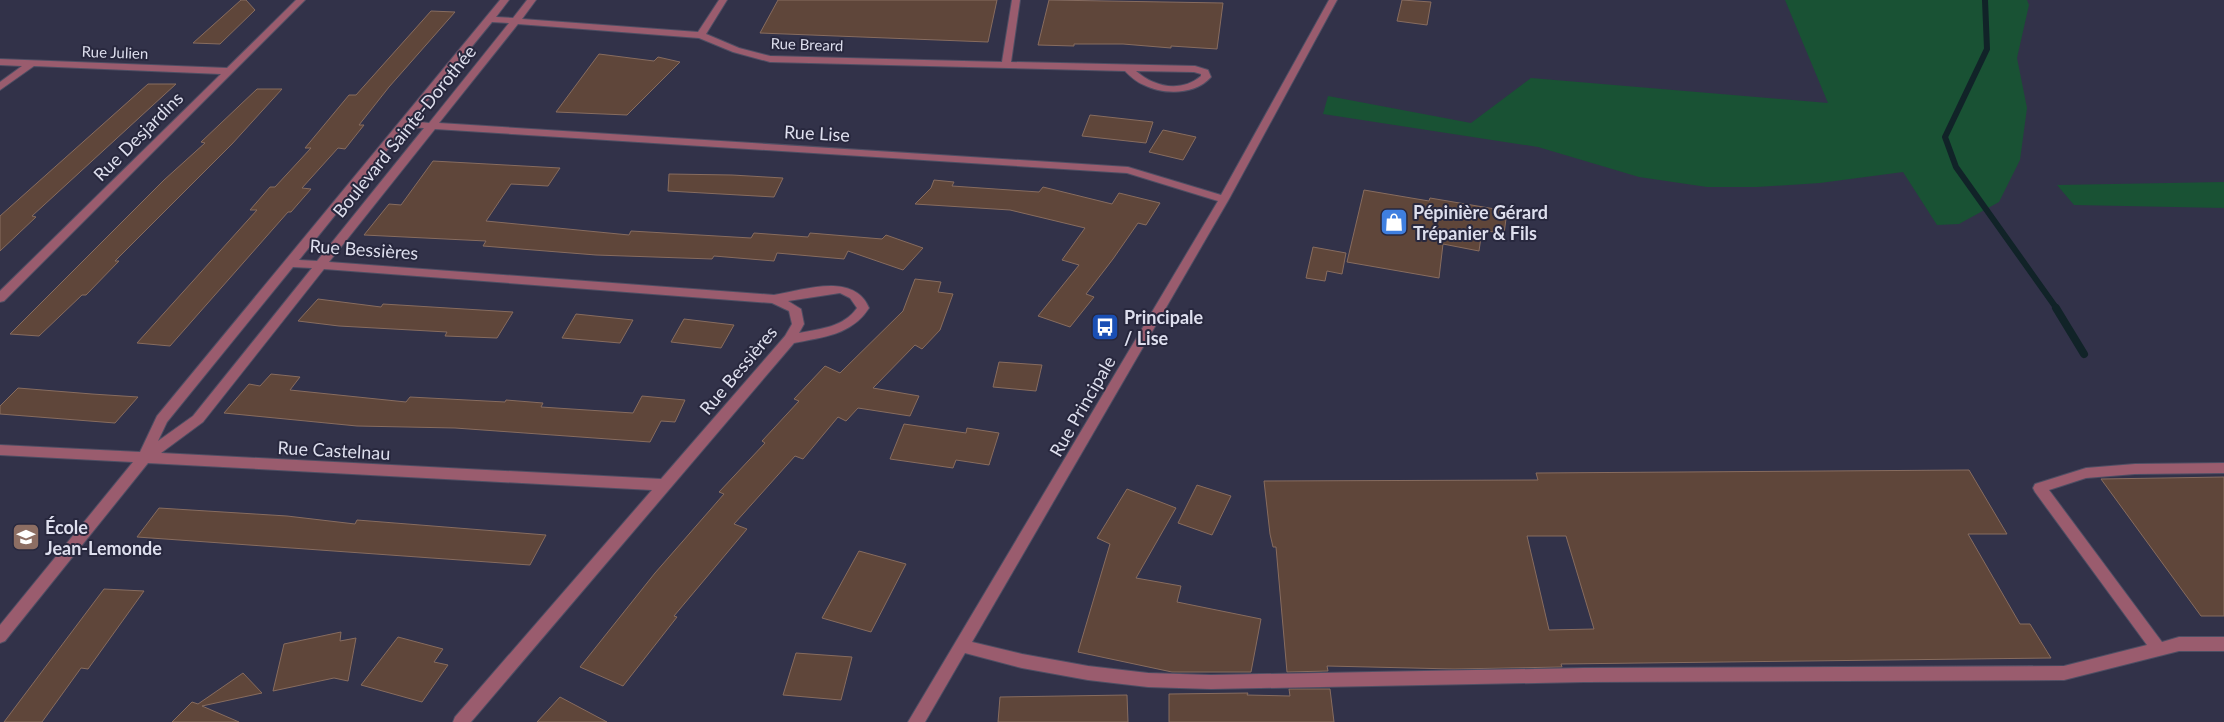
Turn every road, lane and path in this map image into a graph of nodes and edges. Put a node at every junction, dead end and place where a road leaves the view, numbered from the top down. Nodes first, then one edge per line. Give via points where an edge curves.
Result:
1 (301, 0) edge
2 (505, 0) edge
3 (532, 0) edge
4 (723, 0) edge
5 (1016, 0) edge
6 (1333, 0) edge
7 (490, 19) junction
8 (516, 21) junction
9 (701, 35) junction
10 (0, 62) edge
11 (32, 63) junction
12 (1006, 64) junction
13 (1127, 68) junction
14 (229, 71) junction
15 (0, 87) edge
16 (404, 124) junction
17 (432, 126) junction
18 (1224, 198) junction
19 (290, 263) junction
20 (321, 264) junction
21 (0, 298) edge
22 (774, 299) junction
23 (790, 339) junction
24 (0, 450) edge
25 (143, 459) junction
26 (2224, 468) edge
27 (666, 485) junction
28 (0, 636) edge
29 (2224, 644) edge
30 (962, 646) junction
31 (2159, 650) junction
32 (461, 722) edge
33 (916, 722) edge

1 - 14 street, Rue Desjardins
2 - 7 street, Boulevard Sainte-Dorothée
3 - 8 street, Boulevard Sainte-Dorothée
4 - 9 street
5 - 12 street
6 - 18 street, Rue Principale
7 - 8 street, Rue Breard
7 - 16 street, Boulevard Sainte-Dorothée
8 - 9 street, Rue Breard
8 - 17 street, Boulevard Sainte-Dorothée
9 - 12 street, Rue Breard via 736,50 770,59
10 - 11 street, Rue Julien
11 - 14 street, Rue Julien
11 - 15 street
12 - 13 street, Rue Breard
13 - 13 street, Rue Breard via 1146,83 1159,87 1184,88 1200,84 1206,77 1205,72 1195,69
14 - 21 street, Rue Desjardins
16 - 17 street, Rue Lise
16 - 19 street, Boulevard Sainte-Dorothée
17 - 18 street, Rue Lise via 1128,170
17 - 20 street, Boulevard Sainte-Dorothée
18 - 30 street, Rue Principale
19 - 20 street, Rue Bessières
19 - 25 street, Boulevard Sainte-Dorothée via 162,419
20 - 22 street, Rue Bessières
20 - 25 street, Boulevard Sainte-Dorothée via 198,419
22 - 23 street, Rue Bessières via 794,309 798,324
22 - 23 street via 840,289 850,291 860,300 863,308 858,318 846,326
23 - 27 street, Rue Bessières
24 - 25 street, Rue Castelnau
25 - 27 street, Rue Castelnau
25 - 28 street, Boulevard Sainte-Dorothée
26 - 31 street via 2086,473 2040,488
27 - 32 street, Rue Bessières
29 - 31 street via 2179,644
30 - 31 street via 1088,673 1148,680 1211,682 1594,675 2064,673
30 - 33 street, Rue Principale

